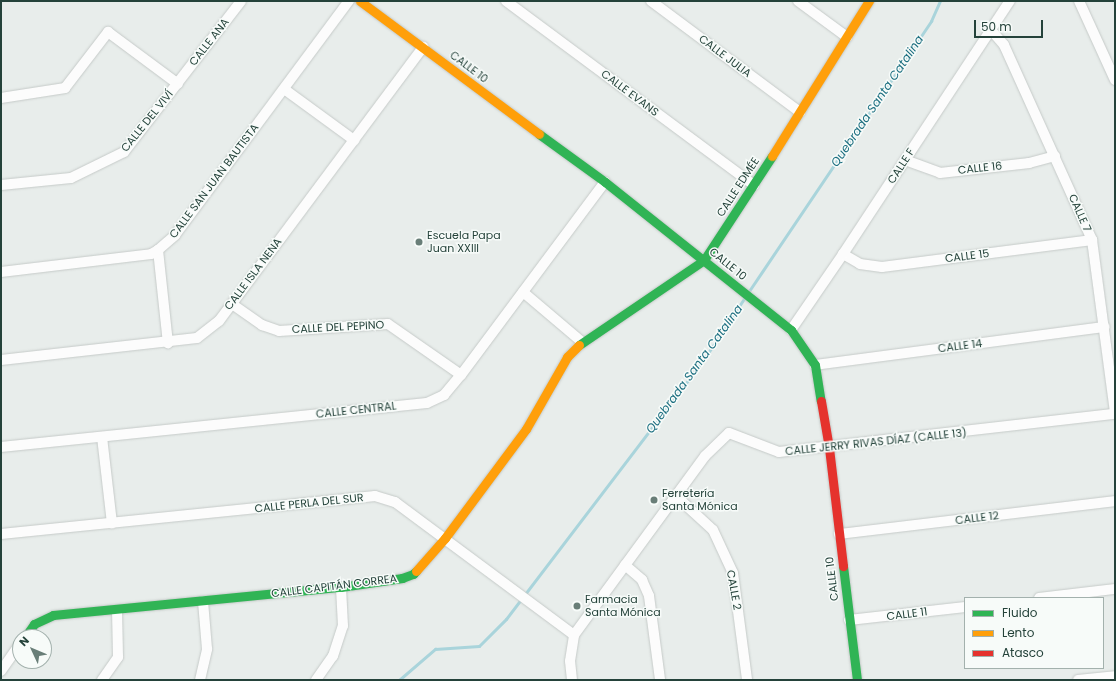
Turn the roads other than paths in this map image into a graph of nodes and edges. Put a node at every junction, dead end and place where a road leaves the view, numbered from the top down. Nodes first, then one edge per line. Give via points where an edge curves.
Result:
1 (241, 1) edge
2 (349, 1) edge
3 (360, 1) edge
4 (506, 1) edge
5 (651, 1) edge
6 (798, 1) edge
7 (869, 1) edge
8 (1010, 1) edge
9 (1079, 1) edge
10 (991, 30) junction
11 (847, 37) junction
12 (423, 47) junction
13 (1115, 80) edge
14 (178, 84) junction
15 (284, 89) junction
16 (1, 98) edge
17 (800, 112) junction
18 (354, 140) junction
19 (1055, 156) junction
20 (905, 160) junction
21 (605, 182) junction
22 (1, 185) edge
23 (754, 185) junction
24 (1092, 240) junction
25 (158, 250) junction
26 (843, 254) junction
27 (704, 260) junction
28 (1, 272) edge
29 (523, 292) junction
30 (232, 304) junction
31 (1105, 328) junction
32 (790, 330) junction
33 (582, 342) junction
34 (168, 343) junction
35 (1, 360) edge
36 (815, 366) junction
37 (1112, 369) edge
38 (461, 375) junction
39 (1115, 413) edge
40 (102, 437) junction
41 (1, 447) edge
42 (829, 448) junction
43 (676, 496) junction
44 (1115, 501) edge
45 (112, 523) junction
46 (1, 534) edge
47 (839, 534) junction
48 (445, 538) junction
49 (625, 565) junction
50 (341, 587) junction
51 (1115, 589) edge
52 (1047, 597) edge
53 (203, 601) junction
54 (964, 607) edge
55 (117, 610) junction
56 (849, 620) junction
57 (31, 629) edge
58 (574, 635) junction
59 (12, 655) edge
60 (1, 671) edge
61 (1115, 676) edge
62 (102, 680) edge
63 (200, 680) edge
64 (316, 680) edge
65 (570, 680) edge
66 (660, 680) edge
67 (747, 680) edge
68 (857, 680) edge
69 (1078, 680) edge

1 - 14 street, CALLE ANA
2 - 15 street, CALLE SAN JUAN BAUTISTA
3 - 12 street, CALLE 10
4 - 23 street, CALLE EVANS
5 - 17 street, CALLE JULIA
6 - 11 street
7 - 11 street, CALLE EDMÉE
8 - 10 street, CALLE F
9 - 13 street
10 - 19 street, CALLE 7 via 1004,45
10 - 20 street, CALLE F
11 - 17 street, CALLE EDMÉE
12 - 18 street, CALLE ISLA NENA
12 - 21 street, CALLE 10
14 - 16 street via 108,32 65,88
14 - 22 street, CALLE DEL VIVÍ via 124,152 71,178
15 - 18 street
15 - 25 street, CALLE SAN JUAN BAUTISTA via 175,235
17 - 23 street, CALLE EDMÉE
18 - 30 street, CALLE ISLA NENA
19 - 20 street, CALLE 16 via 1028,164 940,172
19 - 24 street, CALLE 7
20 - 26 street, CALLE F
21 - 27 street, CALLE 10
21 - 29 street, CALLE CENTRAL
23 - 27 street, CALLE EDMÉE
24 - 26 street, CALLE 15 via 882,267 860,264
24 - 31 street, CALLE 7
25 - 28 street, CALLE SAN JUAN BAUTISTA via 150,254
25 - 34 street
26 - 32 street, CALLE F
27 - 32 street, CALLE 10
27 - 33 street, CALLE EDMÉE
29 - 33 street
29 - 38 street, CALLE CENTRAL
30 - 34 street, CALLE ISLA NENA via 219,321 197,338
30 - 38 street, CALLE DEL PEPINO via 262,325 279,331 388,324
31 - 36 street, CALLE 14
31 - 37 street, CALLE 7
32 - 36 street, CALLE 10
33 - 48 street, CALLE CAPITÁN CORREA via 567,357 526,429
34 - 35 street, CALLE ISLA NENA
36 - 42 street, CALLE 10
37 - 39 street, CALLE 7
38 - 40 street, CALLE CENTRAL via 444,395 427,403
39 - 42 street, CALLE JERRY RIVAS DÍAZ (CALLE 13)
40 - 41 street, CALLE CENTRAL
40 - 45 street
42 - 43 street, CALLE JERRY RIVAS DÍAZ (CALLE 13) via 779,452 729,433 705,456
42 - 47 street, CALLE 10
43 - 49 street, CALLE JERRY RIVAS DÍAZ (CALLE 13)
43 - 67 street, CALLE 2 via 713,530 733,573
44 - 47 street, CALLE 12
45 - 46 street, CALLE PERLA DEL SUR
45 - 48 street, CALLE PERLA DEL SUR via 375,496 395,502
47 - 56 street, CALLE 10
48 - 50 street, CALLE CAPITÁN CORREA via 413,574
48 - 58 street, CALLE PERLA DEL SUR
49 - 58 street, CALLE JERRY RIVAS DÍAZ (CALLE 13)
49 - 66 street via 642,580 649,596
50 - 53 street, CALLE CAPITÁN CORREA
50 - 64 street via 343,626 333,656
51 - 52 street
53 - 55 street, CALLE CAPITÁN CORREA
53 - 63 street via 207,649
54 - 56 street, CALLE 11
55 - 57 street, CALLE CAPITÁN CORREA via 53,615 34,624
55 - 62 street via 118,657
56 - 68 street, CALLE 10
58 - 65 street, CALLE JERRY RIVAS DÍAZ (CALLE 13)
59 - 60 street
61 - 69 street

